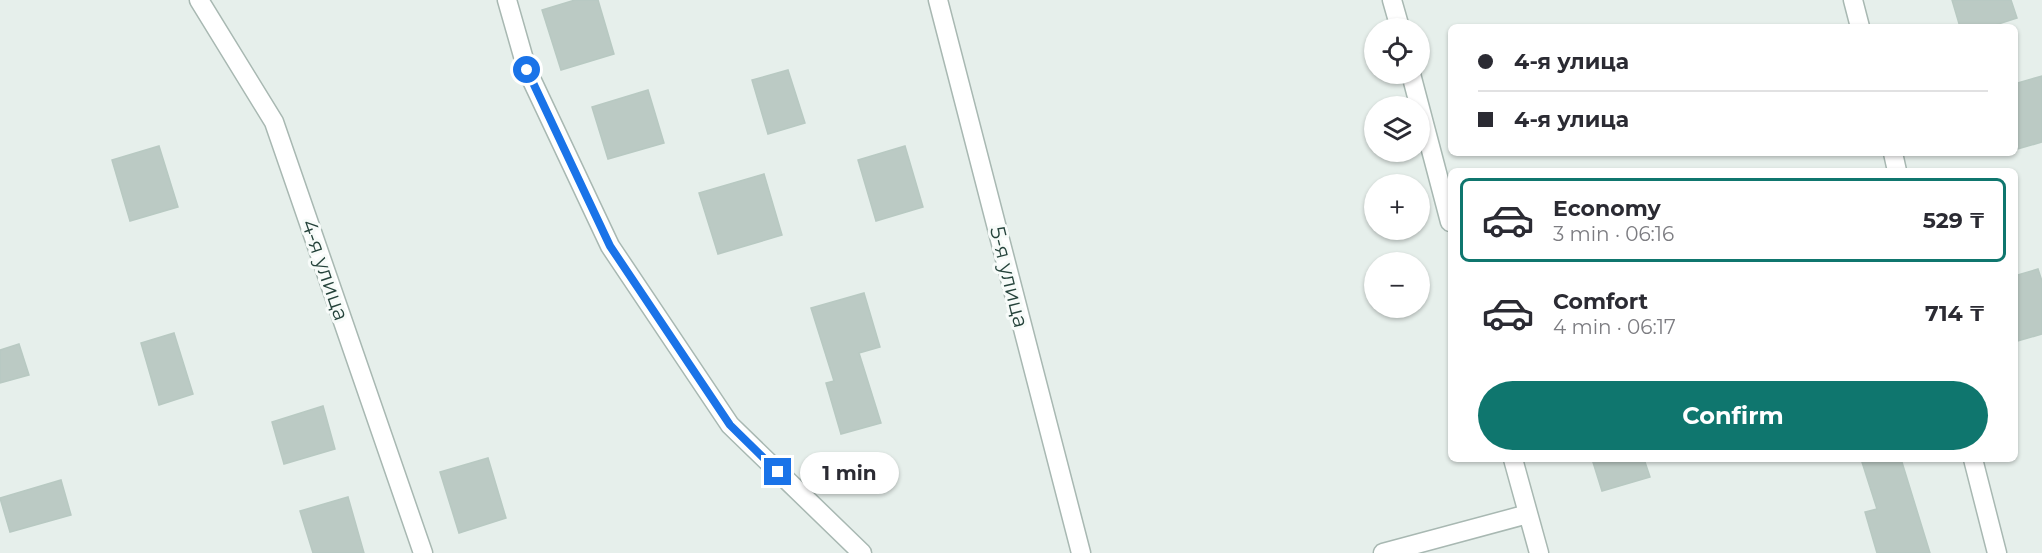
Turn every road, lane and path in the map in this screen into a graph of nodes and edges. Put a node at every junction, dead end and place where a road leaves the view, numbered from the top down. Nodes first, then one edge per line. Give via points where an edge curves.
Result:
1 (199, 0) edge
2 (507, 0) edge
3 (938, 0) edge
4 (1392, 0) edge
5 (1853, 0) edge
6 (1397, 18) edge
7 (1859, 24) edge
8 (1414, 84) edge
9 (1448, 214) edge
10 (1514, 462) edge
11 (1974, 462) edge
12 (1528, 514) junction
13 (423, 553) edge
14 (862, 553) edge
15 (1081, 553) edge
16 (1383, 553) edge
17 (1539, 553) edge
18 (1997, 553) edge

1 - 13 street, 4-я улица via 273,122
2 - 14 street via 527,70 610,246 730,425
3 - 15 street, 5-я улица
4 - 6 street
5 - 7 street
8 - 9 street
10 - 12 street
11 - 18 street
12 - 16 street
12 - 17 street

